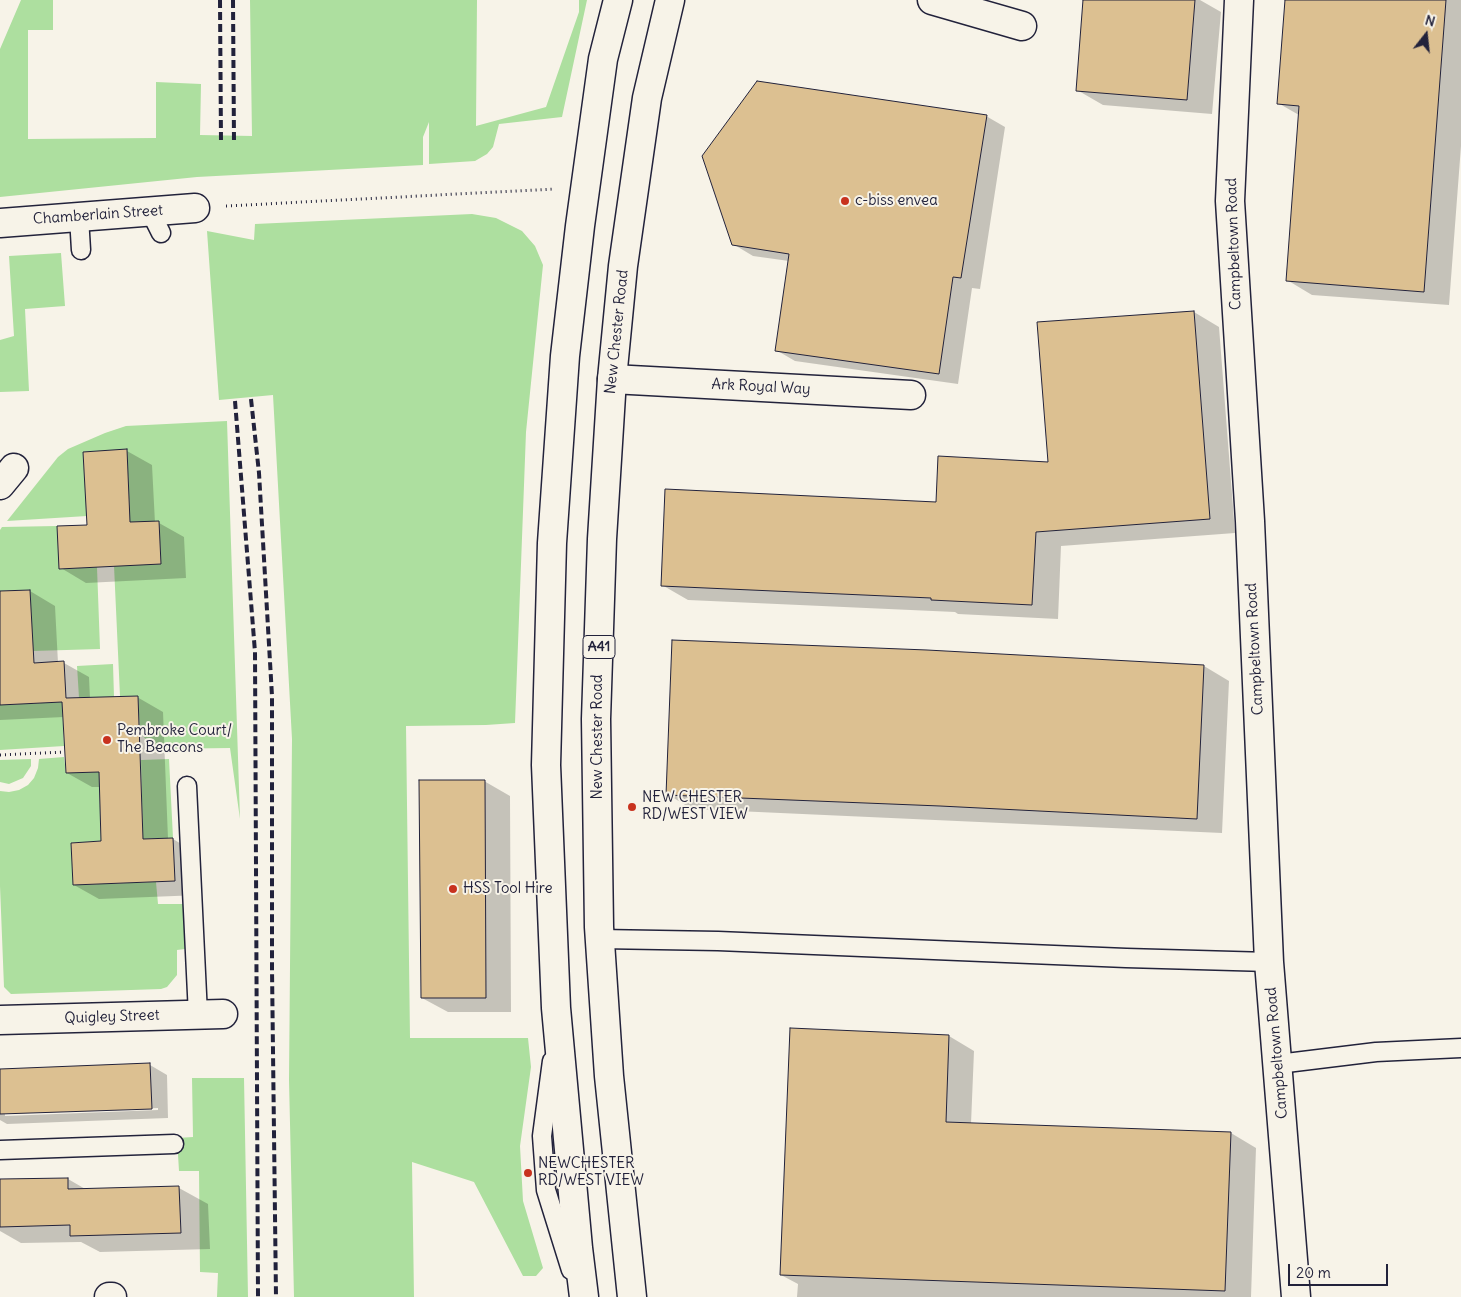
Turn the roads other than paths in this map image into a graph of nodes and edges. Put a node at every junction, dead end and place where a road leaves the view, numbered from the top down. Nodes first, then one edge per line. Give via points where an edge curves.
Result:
1 (618, 0) edge
2 (670, 0) edge
3 (932, 0) edge
4 (1239, 0) edge
5 (1022, 26) dead end
6 (195, 208) road end
7 (78, 217) junction
8 (0, 223) edge
9 (81, 250) dead end
10 (612, 379) junction
11 (911, 395) dead end
12 (187, 786) dead end
13 (600, 939) junction
14 (1269, 962) junction
15 (211, 1015) joint
16 (0, 1020) edge
17 (557, 1026) junction
18 (1461, 1048) edge
19 (1278, 1064) junction
20 (174, 1144) dead end
21 (0, 1150) edge
22 (580, 1297) edge
23 (584, 1297) edge
24 (632, 1297) edge
25 (1296, 1297) edge

1 - 17 main road via 603,59 585,187 565,356 552,543 546,765
2 - 10 main road, New Chester Road / A41 via 647,98 623,266
3 - 5 main road
4 - 14 main road, Campbeltown Road via 1230,201 1250,521
6 - 7 main road, Chamberlain Street via 155,222
7 - 8 main road, Chamberlain Street
7 - 9 lane
10 - 11 main road, Ark Royal Way
10 - 13 main road, New Chester Road / A41 via 596,718
12 - 15 lane
13 - 14 lane
13 - 24 main road, New Chester Road / A41 via 609,1076
14 - 19 main road, Campbeltown Road
15 - 16 main road, Quigley Street
17 - 22 lane via 542,1136 546,1190
17 - 23 main road
18 - 19 lane via 1376,1052
19 - 25 main road, Campbeltown Road
20 - 21 lane

